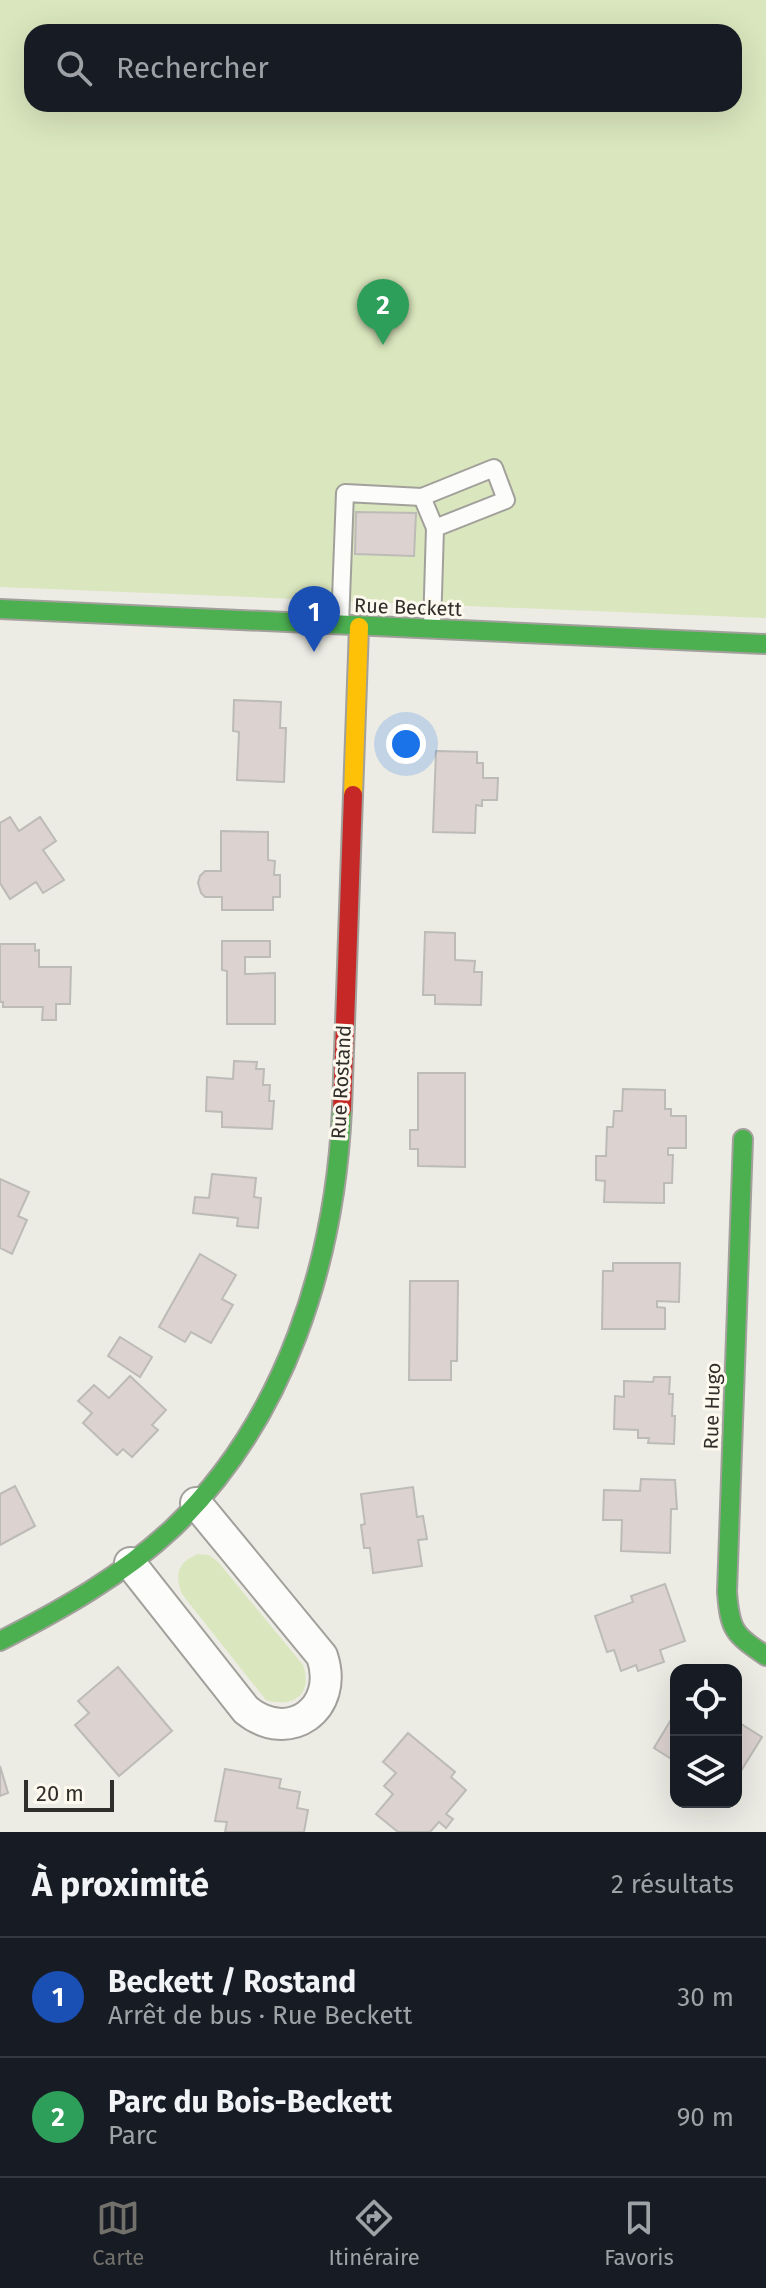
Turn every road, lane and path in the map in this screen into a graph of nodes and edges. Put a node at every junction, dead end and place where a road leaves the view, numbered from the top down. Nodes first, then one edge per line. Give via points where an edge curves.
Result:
1 (422, 497) junction
2 (435, 528) junction
3 (0, 609) edge
4 (339, 627) junction
5 (359, 627) junction
6 (432, 630) junction
7 (766, 644) edge
8 (743, 1139) dead end
9 (196, 1503) junction
10 (130, 1563) junction
11 (0, 1641) edge
12 (766, 1656) edge

1 - 2 lane
1 - 2 lane via 494,468 506,500
1 - 4 lane via 345,493
2 - 6 lane
3 - 4 street, Rue Beckett
4 - 5 street, Rue Beckett
5 - 6 street, Rue Beckett
5 - 9 street, Rue Rostand via 340,1136 327,1235 314,1291 280,1382 224,1471
6 - 7 street, Rue Beckett
8 - 12 street, Rue Hugo via 727,1592 734,1629
9 - 10 street, Rue Rostand
9 - 10 street via 322,1656 327,1681 310,1714 284,1724 257,1719 246,1710
10 - 11 street, Rue Rostand

